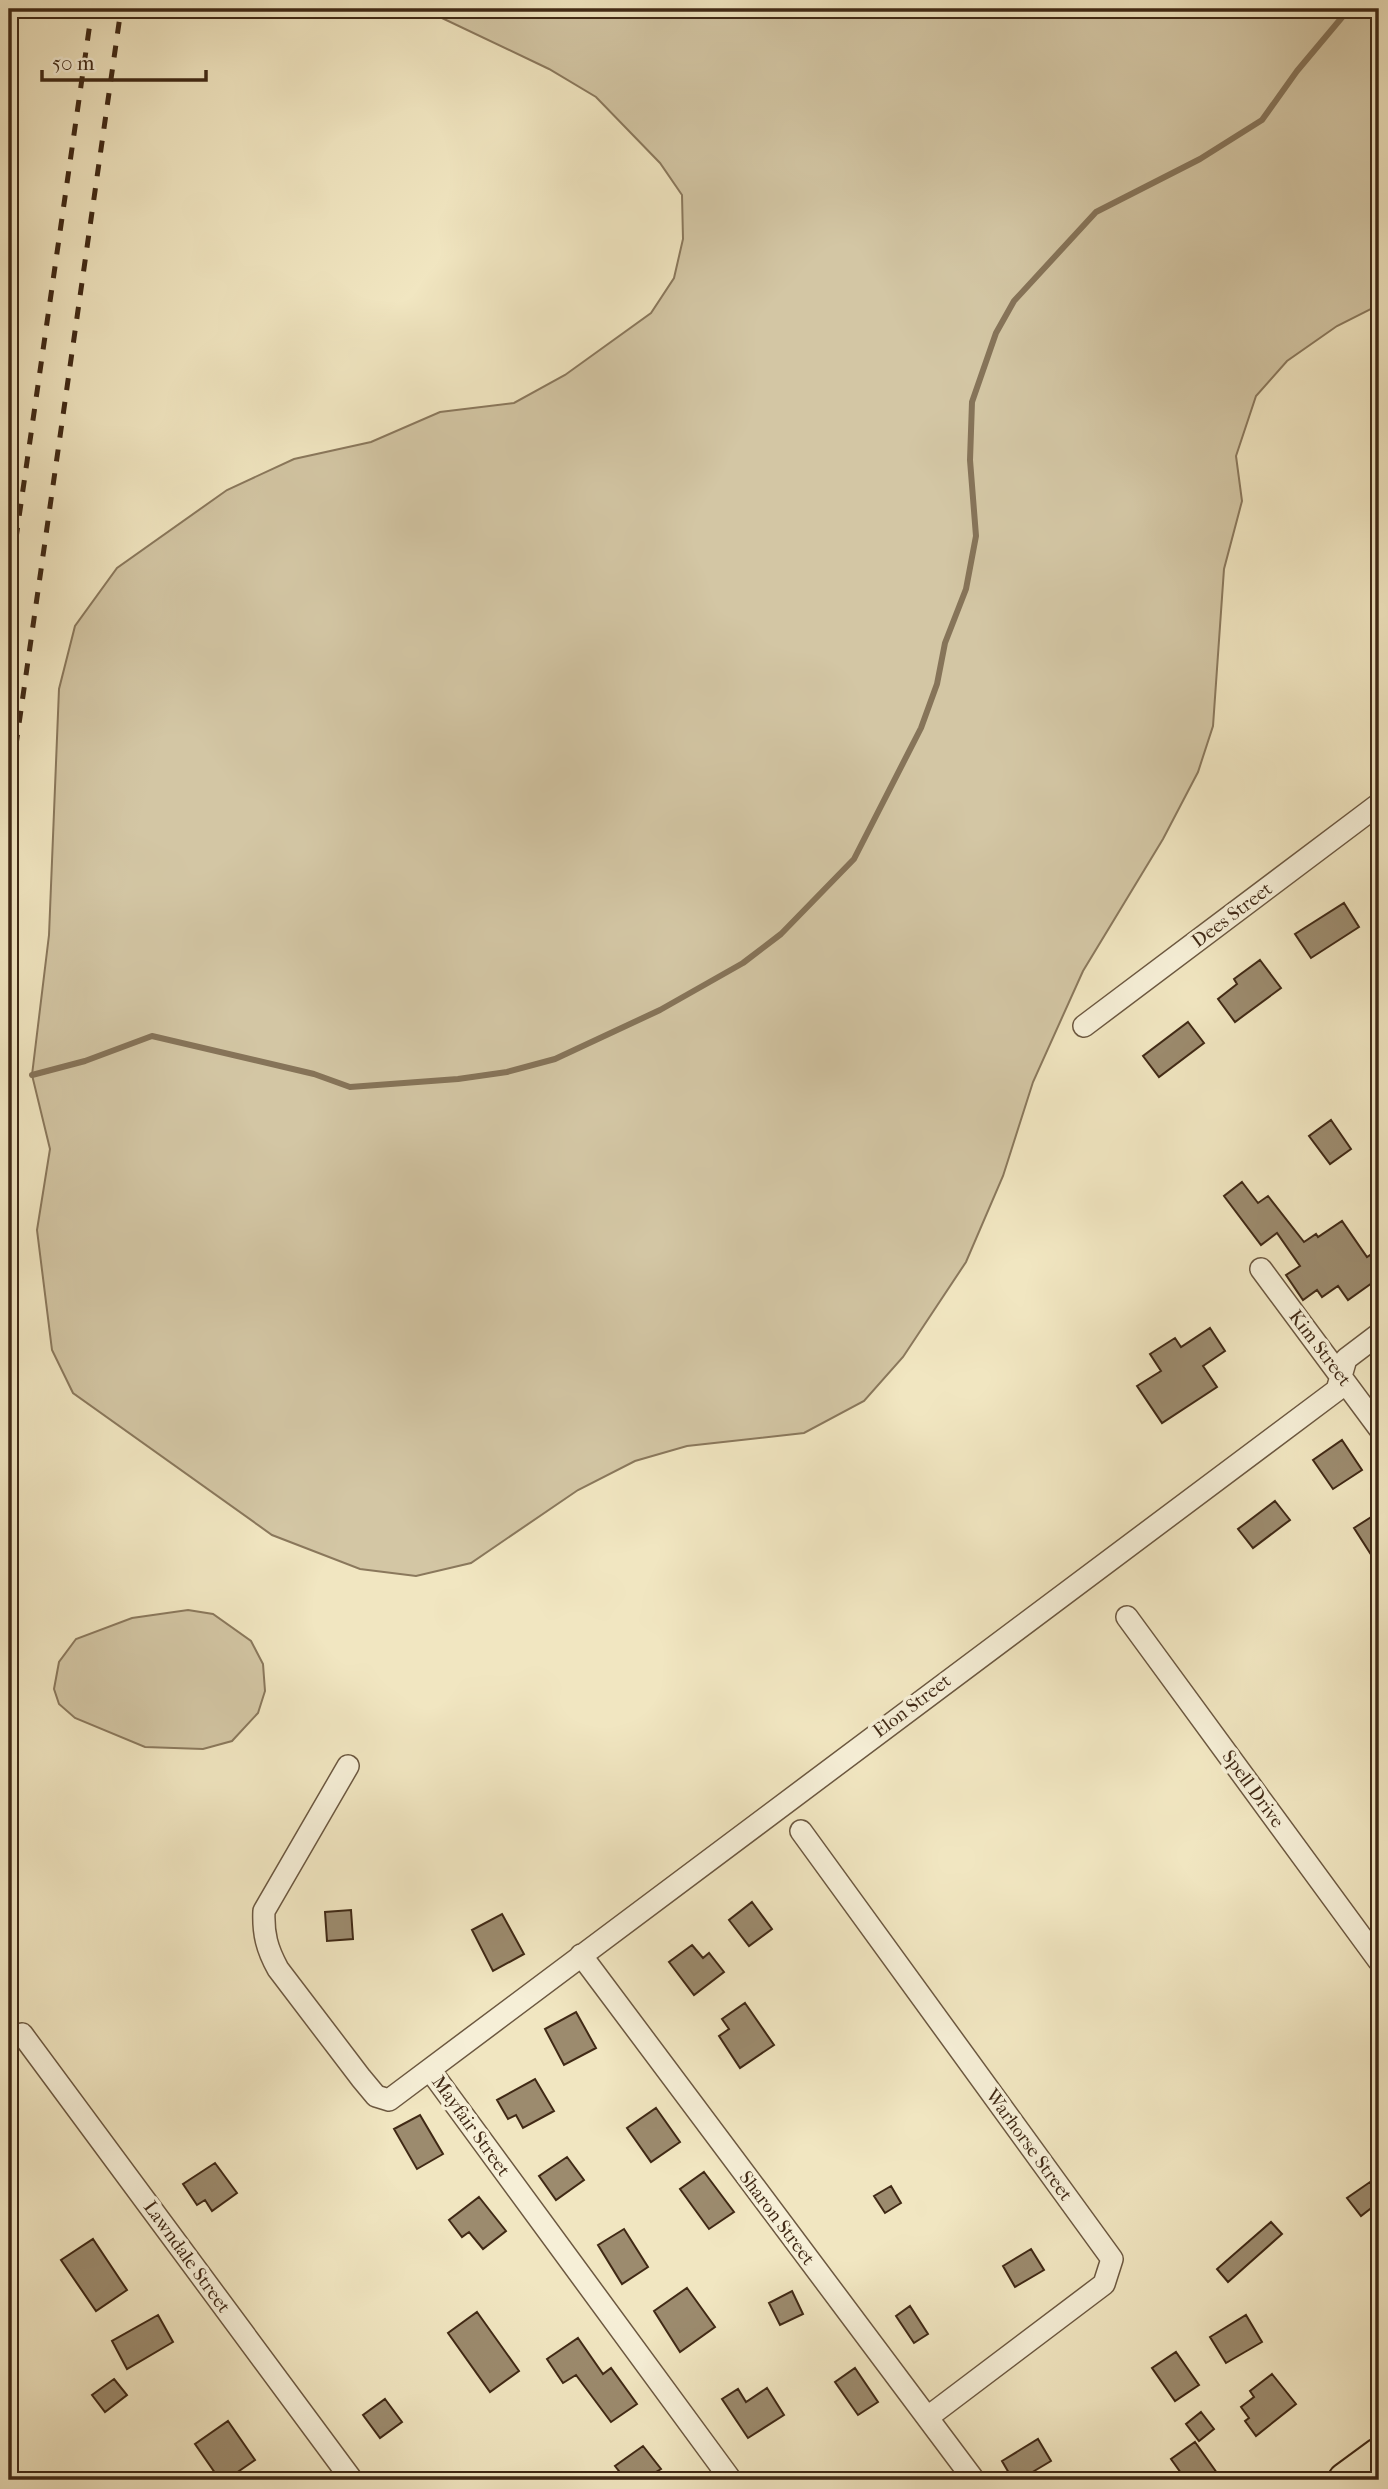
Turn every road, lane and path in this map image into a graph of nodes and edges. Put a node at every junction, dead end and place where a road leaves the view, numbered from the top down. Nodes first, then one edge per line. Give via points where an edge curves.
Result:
1 (1379, 804) edge
2 (1084, 1026) dead end
3 (1261, 1269) dead end
4 (1379, 1334) edge
5 (1341, 1376) junction
6 (1379, 1428) edge
7 (1127, 1617) dead end
8 (348, 1766) dead end
9 (801, 1831) dead end
10 (581, 1955) junction
11 (1379, 1961) edge
12 (22, 2034) dead end
13 (430, 2070) junction
14 (928, 2417) junction
15 (1379, 2455) edge
16 (352, 2480) edge
17 (731, 2480) edge
18 (974, 2480) edge
19 (1345, 2480) edge

1 - 2 street, Dees Street
3 - 5 street, Kim Street
4 - 5 street, Elon Street via 1346,1359
5 - 6 street, Kim Street
5 - 10 street, Elon Street via 1337,1390
7 - 11 street, Spell Drive
8 - 13 street, Mayfair Street via 264,1911 268,1951 376,2096 389,2100
9 - 14 street, Warhorse Street via 1112,2259 1104,2284
10 - 13 street, Elon Street
10 - 14 street, Sharon Street
12 - 16 street, Lawndale Street
13 - 17 street, Mayfair Street
14 - 18 street, Sharon Street
15 - 19 main road

